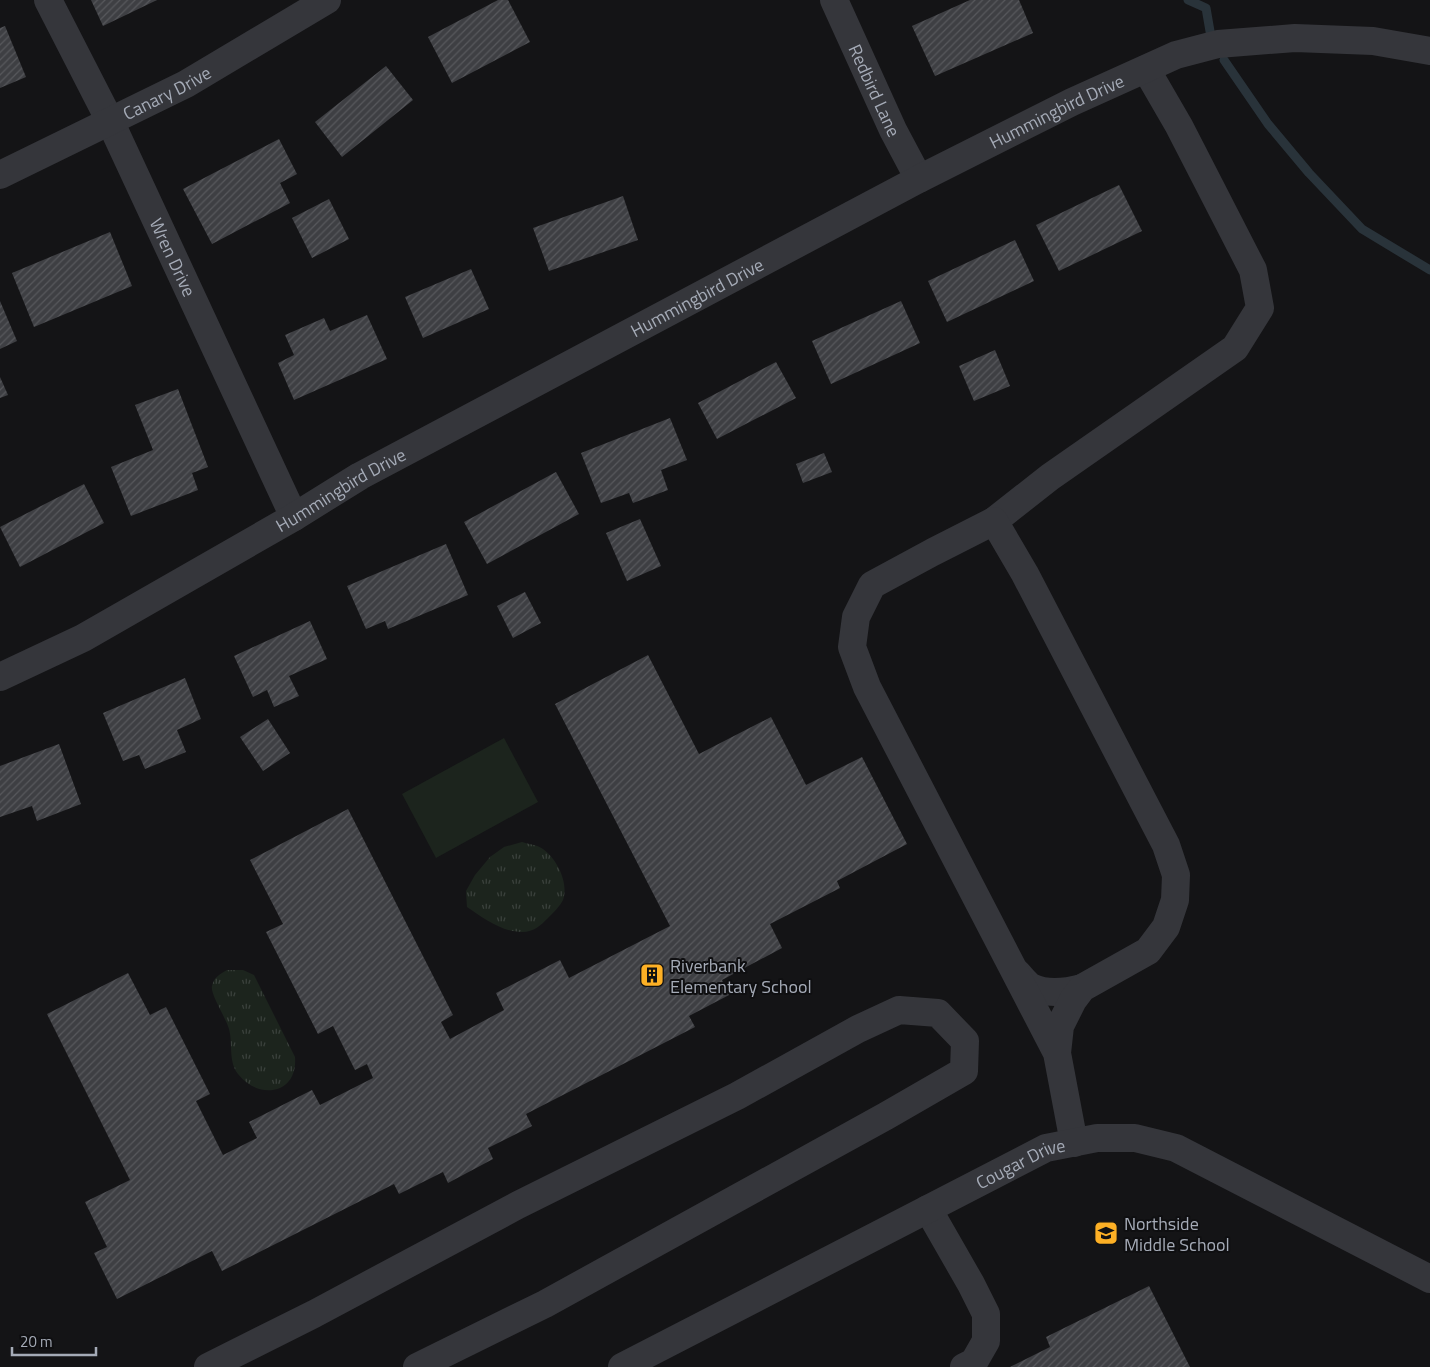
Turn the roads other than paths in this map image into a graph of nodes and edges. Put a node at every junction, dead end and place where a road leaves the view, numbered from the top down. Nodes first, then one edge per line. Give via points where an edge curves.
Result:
1 (48, 0) edge
2 (327, 0) edge
3 (834, 0) edge
4 (1430, 51) edge
5 (1146, 69) junction
6 (110, 121) junction
7 (0, 175) edge
8 (920, 179) junction
9 (294, 517) junction
10 (994, 521) junction
11 (0, 677) edge
12 (1014, 970) junction
13 (1082, 988) junction
14 (1057, 1053) junction
15 (1074, 1143) junction
16 (928, 1209) junction
17 (1430, 1279) edge
18 (208, 1367) edge
19 (417, 1367) edge
20 (622, 1367) edge
21 (964, 1367) edge

1 - 6 street, Wren Drive
2 - 6 street, Canary Drive via 186,84
3 - 8 street, Redbird Lane via 893,130
4 - 5 street, Hummingbird Drive via 1373,41 1295,38 1218,44 1176,55
5 - 8 street, Hummingbird Drive via 1072,102
5 - 10 street via 1253,270 1260,308 1235,348 1050,477
6 - 7 street, Canary Drive
6 - 9 street, Wren Drive
8 - 9 street, Hummingbird Drive via 360,476
9 - 11 street, Hummingbird Drive via 83,638
10 - 12 street via 872,584 856,617 852,647 867,687
10 - 13 street via 1162,836 1176,875 1175,900 1166,927 1148,951
12 - 13 street via 1031,987 1048,992
12 - 14 street
13 - 14 street via 1060,1026
14 - 15 street
15 - 16 street, Cougar Drive via 1046,1148
15 - 17 street, Cougar Drive via 1097,1138 1135,1138 1176,1148
16 - 20 street, Cougar Drive
16 - 21 street via 986,1314 986,1341 974,1362
18 - 19 street via 899,1010 938,1013 965,1041 964,1071 546,1304

